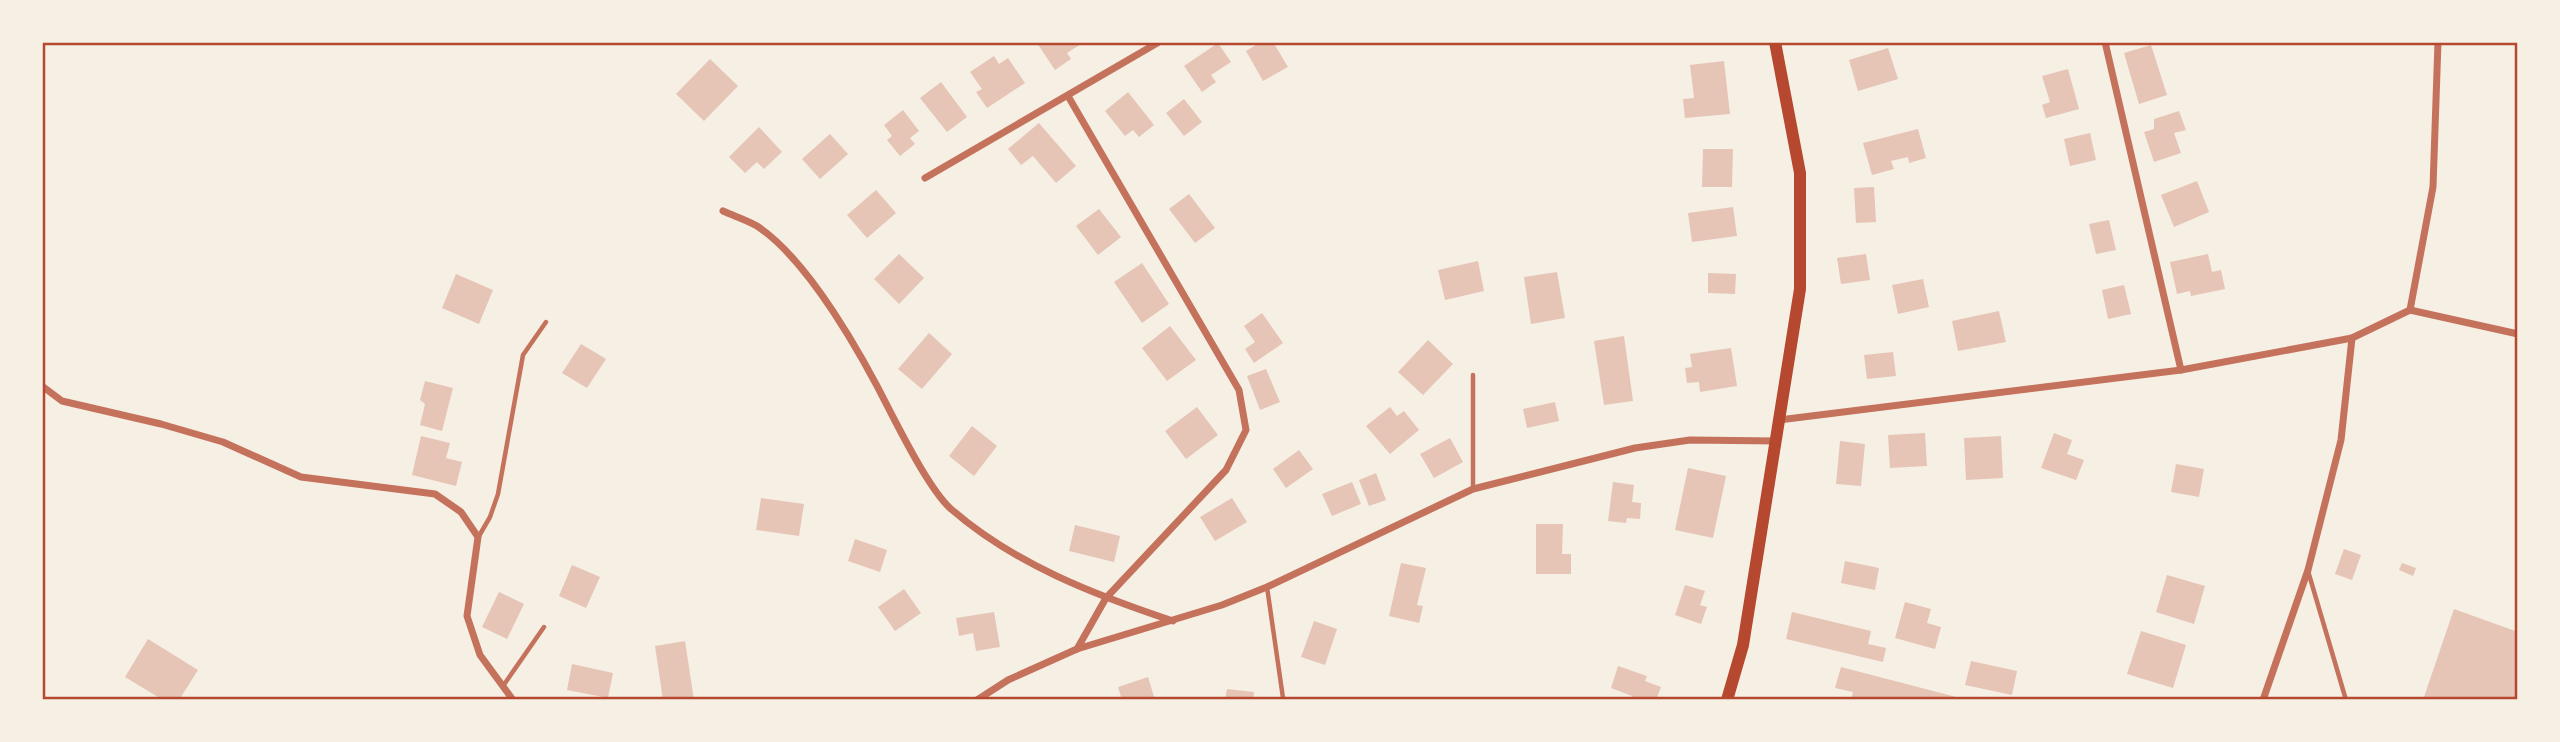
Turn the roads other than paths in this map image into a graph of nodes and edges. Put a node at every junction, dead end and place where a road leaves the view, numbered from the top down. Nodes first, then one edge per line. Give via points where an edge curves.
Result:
1 (1159, 42) edge
2 (1775, 42) edge
3 (2105, 42) edge
4 (2438, 42) edge
5 (1069, 96) junction
6 (925, 178) dead end
7 (723, 211) dead end
8 (2410, 310) junction
9 (546, 322) dead end
10 (2518, 334) edge
11 (2352, 338) junction
12 (2181, 370) junction
13 (1473, 374) dead end
14 (42, 386) edge
15 (1780, 420) junction
16 (1776, 442) junction
17 (1473, 489) junction
18 (478, 537) junction
19 (2308, 570) junction
20 (1267, 587) junction
21 (1105, 598) junction
22 (1173, 621) junction
23 (544, 626) dead end
24 (1077, 649) junction
25 (503, 686) junction
26 (1283, 698) dead end
27 (512, 700) edge
28 (977, 700) edge
29 (1727, 700) edge
30 (2263, 700) edge
31 (2346, 700) edge

1 - 5 street
2 - 15 main road via 1800,173 1800,289
3 - 12 street
4 - 8 street via 2433,187
5 - 6 street
5 - 21 street via 1239,390 1246,430 1226,470
7 - 21 street via 756,225 786,250 810,280 949,508 1022,558
8 - 10 street
8 - 11 street
9 - 18 lane via 523,355 498,494
11 - 12 street
11 - 19 street via 2341,440
12 - 15 street
13 - 17 lane
14 - 18 street via 62,401 223,442 301,477 435,494 461,512
15 - 16 main road
16 - 17 street via 1690,440 1635,448
16 - 29 main road via 1744,645
17 - 20 street
18 - 25 street via 467,616 480,655
19 - 30 street
19 - 31 lane
20 - 22 street
20 - 26 lane
21 - 22 street
21 - 24 street
22 - 24 street
23 - 25 lane
24 - 28 street via 1008,680
25 - 27 street

